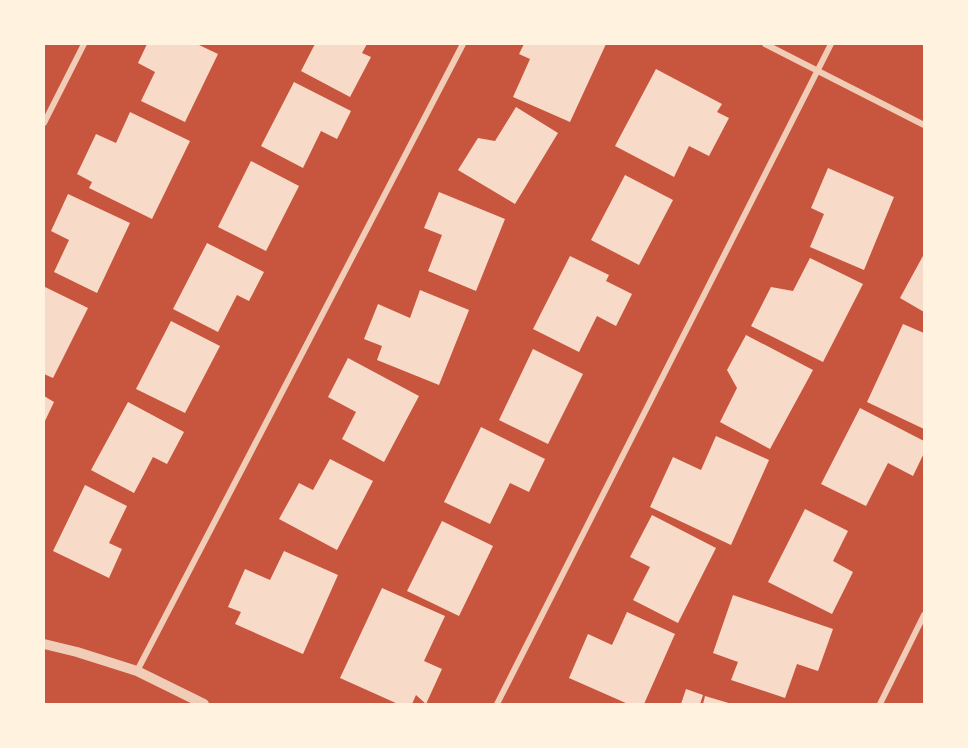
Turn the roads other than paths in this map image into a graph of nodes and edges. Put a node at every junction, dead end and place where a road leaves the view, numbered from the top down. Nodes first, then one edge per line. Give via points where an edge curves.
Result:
1 (84, 44) edge
2 (463, 44) edge
3 (765, 44) edge
4 (831, 44) edge
5 (817, 70) junction
6 (44, 123) edge
7 (924, 125) edge
8 (924, 615) edge
9 (44, 644) edge
10 (136, 671) junction
11 (204, 705) edge
12 (497, 705) edge
13 (880, 705) edge

1 - 6 street
2 - 10 street
3 - 5 street
4 - 5 street
5 - 7 street
5 - 12 street
8 - 13 street
9 - 10 street
10 - 11 street

